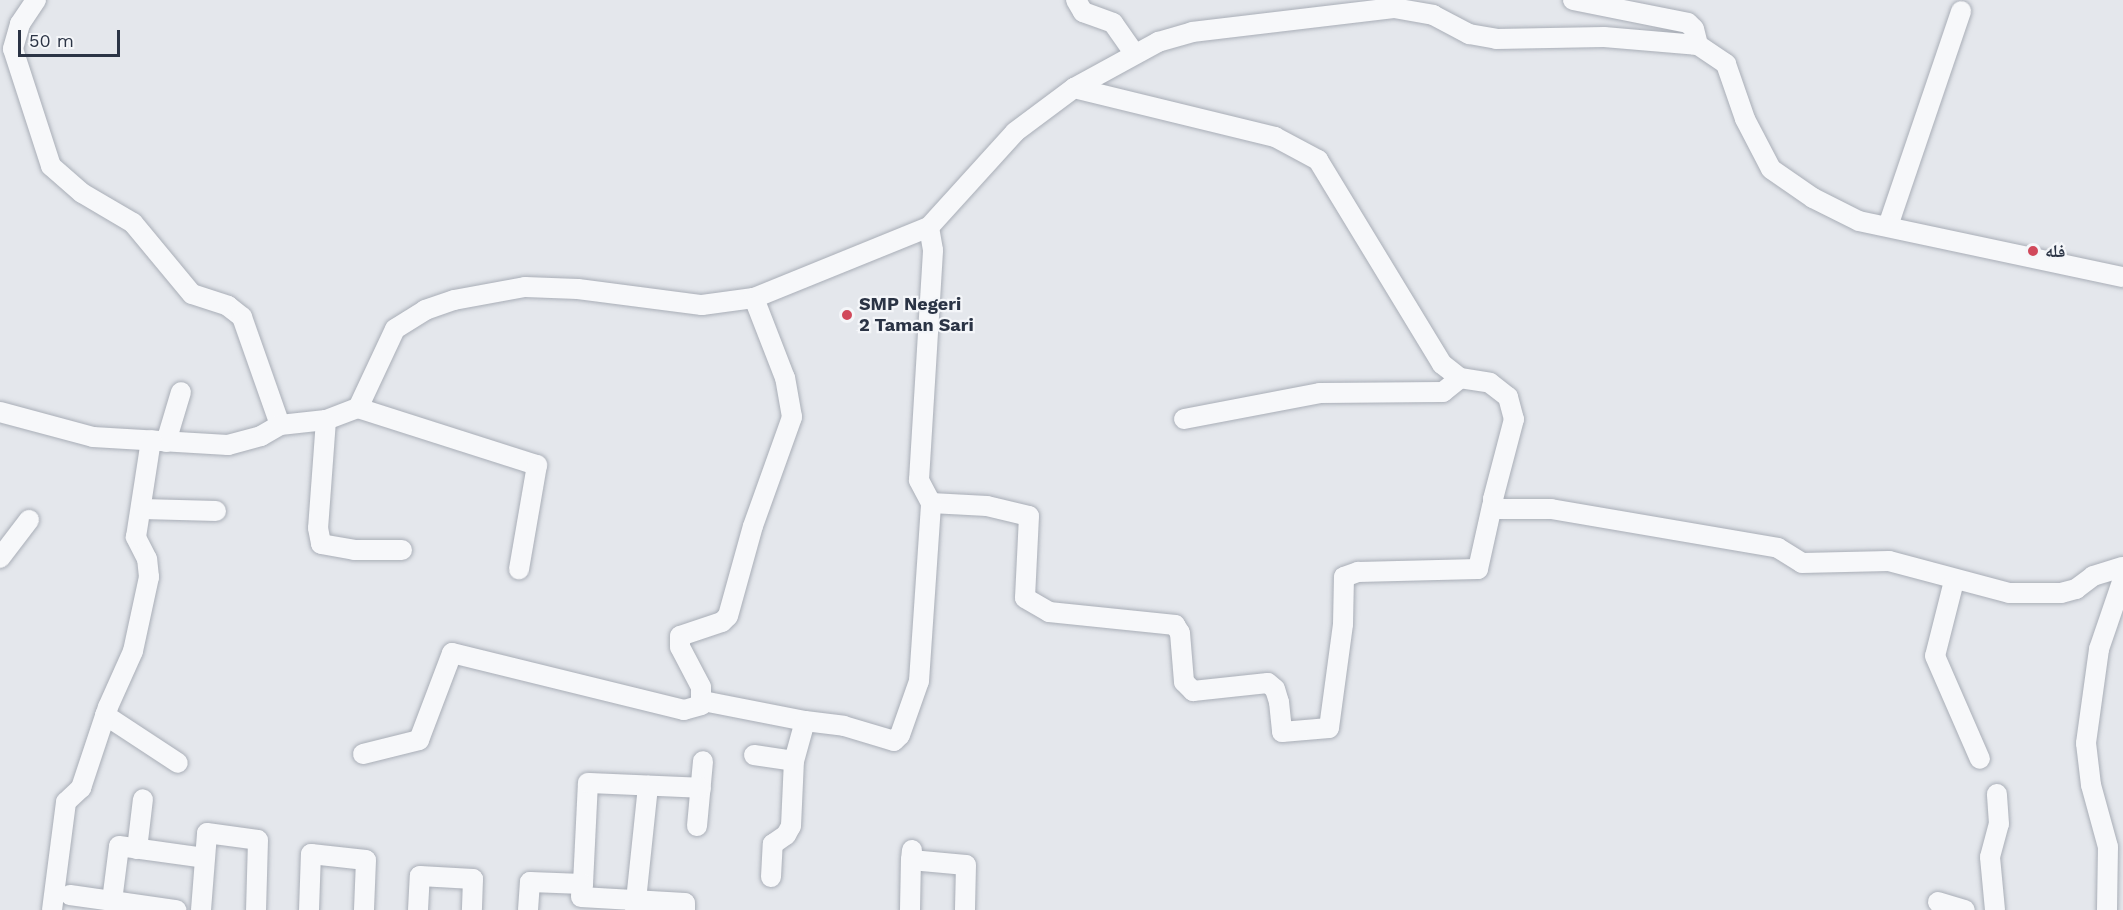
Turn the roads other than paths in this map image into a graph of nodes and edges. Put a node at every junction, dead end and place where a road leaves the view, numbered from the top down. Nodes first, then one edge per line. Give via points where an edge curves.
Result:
1 (36, 0) edge
2 (1076, 0) edge
3 (1573, 0) edge
4 (1961, 10) dead end
5 (1698, 45) junction
6 (6, 49) edge
7 (1134, 53) junction
8 (1074, 88) junction
9 (1888, 226) junction
10 (929, 227) junction
11 (2123, 277) edge
12 (754, 298) junction
13 (1460, 378) junction
14 (182, 392) dead end
15 (358, 408) junction
16 (0, 412) edge
17 (1184, 419) dead end
18 (326, 420) junction
19 (280, 425) junction
20 (159, 441) junction
21 (931, 503) junction
22 (1492, 506) junction
23 (143, 510) junction
24 (216, 511) dead end
25 (29, 520) dead end
26 (402, 550) dead end
27 (0, 558) edge
28 (2123, 567) edge
29 (519, 569) dead end
30 (2123, 579) edge
31 (1954, 581) junction
32 (703, 701) junction
33 (105, 715) junction
34 (805, 721) junction
35 (363, 754) dead end
36 (754, 755) dead end
37 (1980, 759) dead end
38 (794, 760) junction
39 (703, 761) dead end
40 (178, 763) dead end
41 (648, 786) junction
42 (701, 788) junction
43 (1996, 794) dead end
44 (143, 799) dead end
45 (697, 826) dead end
46 (137, 849) junction
47 (204, 858) junction
48 (771, 877) dead end
49 (70, 896) dead end
50 (581, 897) edge
51 (112, 901) junction
52 (1938, 902) dead end
53 (635, 905) edge
54 (52, 910) edge
55 (176, 910) edge
56 (201, 910) edge
57 (256, 910) edge
58 (309, 910) edge
59 (364, 910) edge
60 (418, 910) edge
61 (472, 910) edge
62 (528, 910) edge
63 (685, 910) edge
64 (910, 910) edge
65 (965, 910) edge
66 (1965, 910) edge
67 (1995, 910) edge
68 (2107, 910) edge

1 - 6 street
2 - 7 street via 1083,12 1113,23
3 - 5 street via 1688,23
4 - 9 street
5 - 7 street via 1604,37 1496,39 1469,34 1432,15 1394,8 1192,32
5 - 9 street via 1726,64 1764,160 1779,176 1859,221
6 - 19 street via 51,166 82,193 133,223 192,294 228,306 242,317
7 - 8 street
8 - 10 street via 1016,132
8 - 13 street via 1275,137 1305,150 1328,172 1442,364
9 - 11 street
10 - 12 street
10 - 21 street via 933,250 920,480
12 - 15 street via 702,305 525,286 454,300 425,310 395,329
12 - 32 street via 785,378 792,417 753,526 728,616 722,622 680,636 680,647 701,687
13 - 17 street via 1443,392 1320,393
13 - 22 street via 1482,380 1500,388 1512,407 1512,430
14 - 20 street
15 - 18 street
15 - 29 street via 537,465
16 - 20 street via 79,434
18 - 19 street
18 - 26 street via 318,528 321,544 354,550
19 - 20 street via 228,445
20 - 23 street
21 - 22 street via 987,506 1029,516 1025,598 1049,612 1175,625 1180,633 1184,682 1193,691 1268,683 1275,688 1279,702 1282,732 1329,728 1343,624 1344,578 1358,572 1478,569
21 - 34 street via 919,681 900,735 894,741 885,740 855,728
22 - 31 street via 1497,510 1551,509 1778,548 1802,563 1889,561
23 - 24 street
23 - 33 street via 136,541 147,559 149,577 131,662
25 - 27 street
28 - 31 street via 2093,576 2076,590 2061,593 2009,593
30 - 68 street via 2099,649 2086,743 2091,785 2108,847
31 - 37 street via 1935,656
32 - 34 street
32 - 35 street via 698,708 684,710 452,653 419,740
33 - 40 street
33 - 54 street via 81,788 66,802
34 - 38 street
36 - 38 street
38 - 48 street via 792,820 786,835 772,844
39 - 42 street
41 - 42 street
41 - 50 street via 588,783
41 - 53 street
42 - 45 street
43 - 67 street via 1999,824 1990,857
44 - 46 street
46 - 47 street
46 - 51 street via 120,846
47 - 56 street
47 - 57 street via 207,833 258,840
49 - 51 street
50 - 53 street
50 - 62 street via 530,882
51 - 55 street
52 - 66 street
53 - 63 street via 685,903
58 - 59 street via 311,854 366,860
60 - 61 street via 420,876 473,879
64 - 65 street via 912,855 966,865

